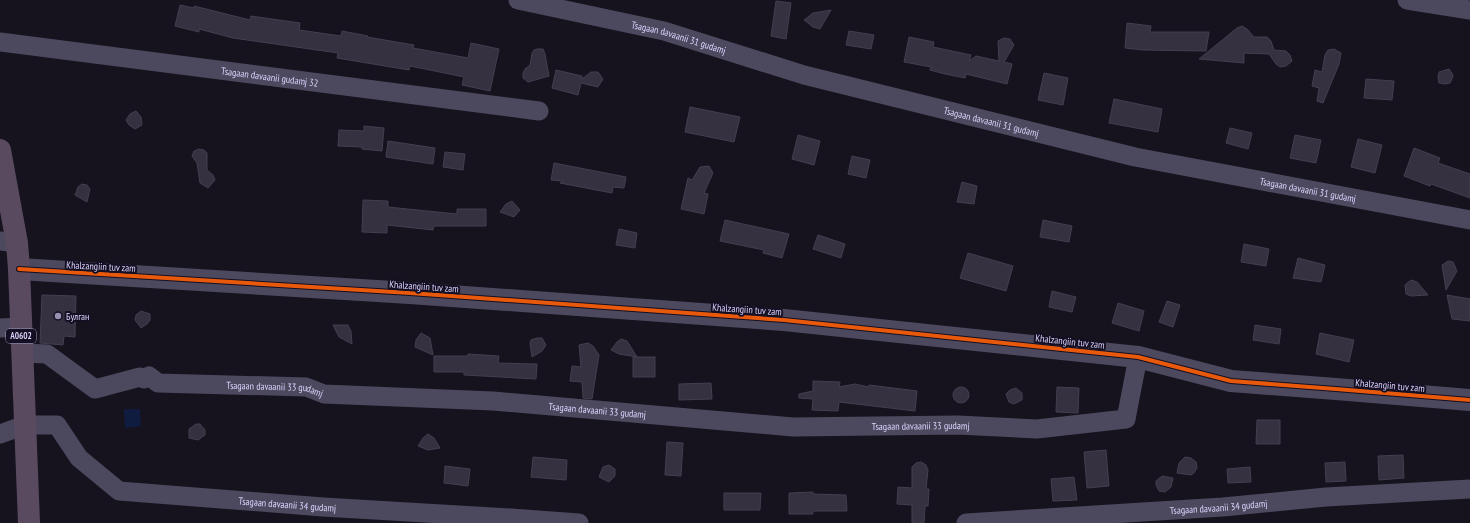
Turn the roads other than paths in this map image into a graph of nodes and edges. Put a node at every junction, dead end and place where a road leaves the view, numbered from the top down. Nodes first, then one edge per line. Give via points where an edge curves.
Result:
1 (518, 0) edge
2 (1407, 0) edge
3 (1470, 10) edge
4 (0, 42) edge
5 (539, 111) dead end
6 (0, 150) edge
7 (1470, 220) edge
8 (8, 242) edge
9 (19, 269) junction
10 (11, 328) edge
11 (22, 353) junction
12 (1138, 357) junction
13 (1470, 400) edge
14 (25, 425) junction
15 (0, 434) edge
16 (1470, 489) edge
17 (29, 523) edge
18 (579, 523) edge
19 (966, 523) edge

1 - 7 street, Tsagaan davaanii 31 gudamj via 664,31 804,75 1135,157
2 - 3 street
4 - 5 street, Tsagaan davaanii gudamj 32
6 - 8 highway, A0602
8 - 9 highway, A0602
9 - 10 highway, A0602
9 - 12 street, Khalzangiin tuv zam via 410,293 784,320
10 - 11 highway, A0602
11 - 12 street, Tsagaan davaanii 33 gudamj via 47,354 95,389 149,376 158,383 306,387 324,394 493,401 793,427 958,425 1037,429 1126,419
11 - 14 highway, A0602
12 - 13 street, Khalzangiin tuv zam via 1231,382
14 - 15 street
14 - 17 highway, A0602
14 - 18 street, Tsagaan davaanii 34 gudamj via 56,425 79,458 119,491
16 - 19 street, Tsagaan davaanii 34 gudamj via 1326,496 1223,507

